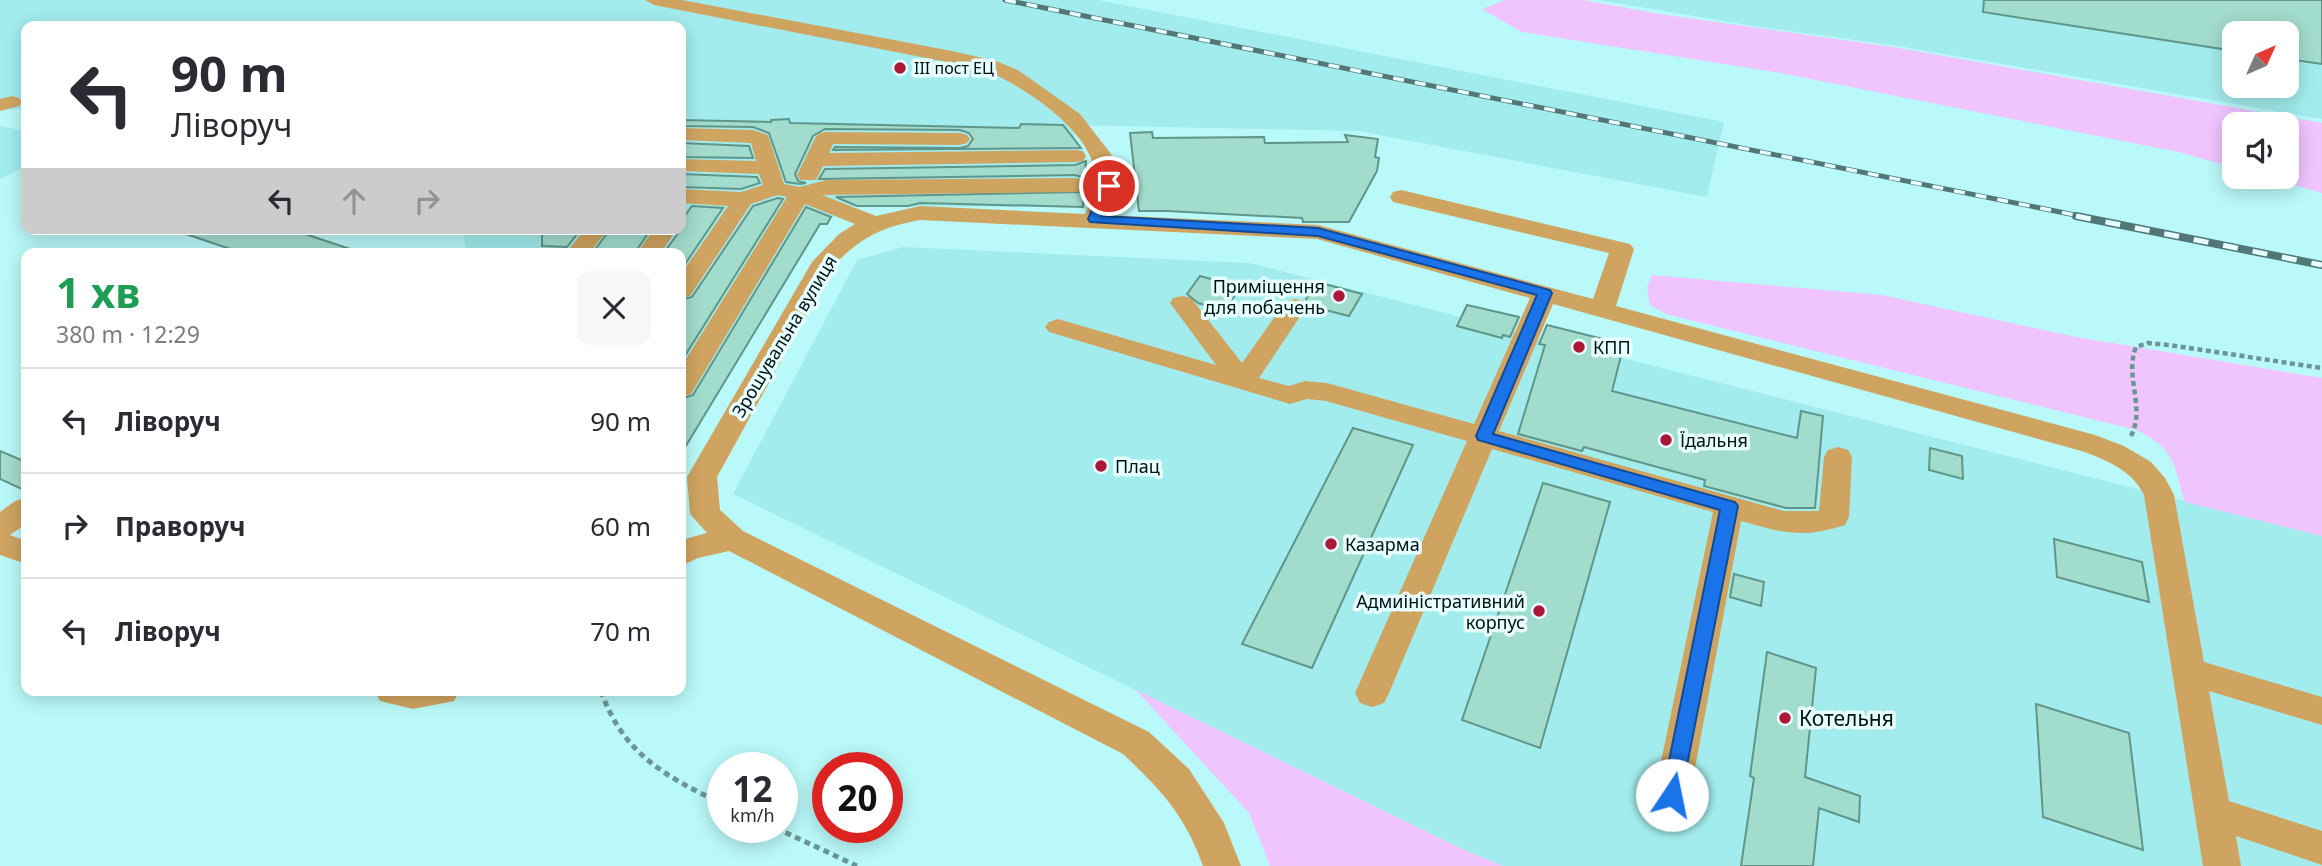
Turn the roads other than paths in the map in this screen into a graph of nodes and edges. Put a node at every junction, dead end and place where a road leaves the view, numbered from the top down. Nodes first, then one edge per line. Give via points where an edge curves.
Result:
1 (654, 0) edge
2 (686, 134) edge
3 (1019, 140) dead end
4 (1075, 156) dead end
5 (814, 160) junction
6 (686, 166) edge
7 (771, 178) junction
8 (1075, 185) dead end
9 (800, 194) junction
10 (1401, 197) dead end
11 (743, 200) junction
12 (686, 201) edge
13 (1094, 219) junction
14 (871, 222) junction
15 (686, 285) edge
16 (1545, 293) junction
17 (1182, 303) dead end
18 (1295, 306) dead end
19 (1602, 309) junction
20 (1058, 327) dead end
21 (686, 380) edge
22 (1243, 382) junction
23 (1484, 436) junction
24 (1838, 457) dead end
25 (1729, 506) junction
26 (21, 512) edge
27 (0, 527) edge
28 (732, 539) junction
29 (0, 543) edge
30 (21, 551) edge
31 (686, 551) edge
32 (2189, 671) junction
33 (1372, 693) dead end
34 (2322, 712) edge
35 (1672, 795) dead end
36 (2213, 812) junction
37 (2322, 848) edge
38 (1222, 866) edge
39 (2222, 866) edge

1 - 13 street via 952,57 1011,74 1073,118 1100,155 1109,186
2 - 7 street via 761,139
3 - 5 street via 825,138
4 - 5 street
5 - 9 street
6 - 7 street
7 - 9 street
7 - 11 street via 761,196
8 - 9 street via 826,187
9 - 14 street
9 - 21 street
10 - 19 street via 1622,249
11 - 12 street
11 - 15 street
13 - 14 street, Зрошувальна вулиця via 920,213
13 - 16 street, Зрошувальна вулиця via 1318,232
14 - 28 street, Зрошувальна вулиця via 849,235 824,262 702,477 705,514
16 - 19 street, Зрошувальна вулиця
16 - 23 street
17 - 22 street
18 - 22 street
19 - 32 street, Зрошувальна вулиця via 2122,455 2154,482 2159,495
20 - 22 street
22 - 23 street via 1290,396 1305,390 1327,391
23 - 25 street
23 - 33 street
24 - 25 street via 1834,517 1815,523 1784,522
25 - 35 street
26 - 27 street
28 - 31 street
28 - 38 street, Зрошувальна вулиця via 1136,743 1176,780 1211,835
29 - 30 street
32 - 34 street
32 - 36 street
36 - 37 street
36 - 39 street

